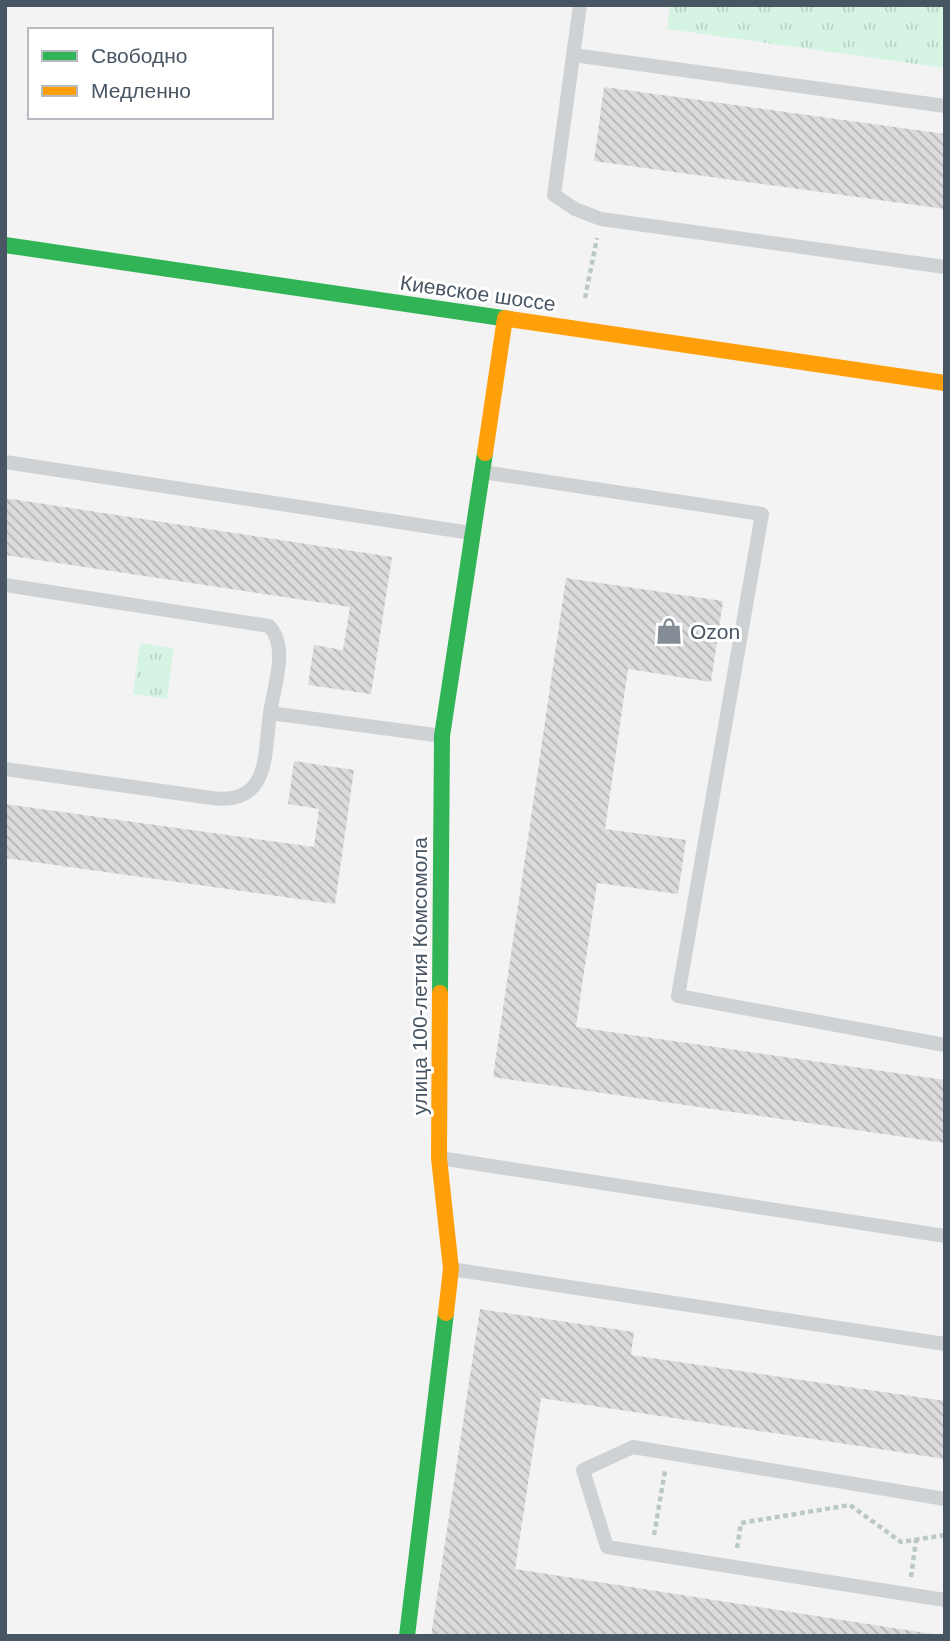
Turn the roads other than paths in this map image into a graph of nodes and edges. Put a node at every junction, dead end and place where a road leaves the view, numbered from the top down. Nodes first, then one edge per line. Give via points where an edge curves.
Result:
1 (580, 5) edge
2 (573, 55) junction
3 (945, 106) edge
4 (5, 244) edge
5 (945, 267) edge
6 (505, 318) junction
7 (945, 383) edge
8 (5, 462) edge
9 (482, 471) junction
10 (472, 533) junction
11 (5, 585) edge
12 (270, 713) junction
13 (442, 736) junction
14 (5, 769) edge
15 (945, 1045) edge
16 (439, 1158) junction
17 (945, 1236) edge
18 (451, 1269) junction
19 (945, 1343) edge
20 (945, 1499) edge
21 (945, 1600) edge
22 (407, 1636) edge

1 - 2 lane
2 - 3 lane
2 - 5 lane via 554,195 575,209 601,219
4 - 6 street, Киевское шоссе
6 - 7 street, Киевское шоссе
6 - 9 street, улица 100-летия Комсомола
8 - 10 lane
9 - 10 street, улица 100-летия Комсомола
9 - 15 lane via 762,514 678,996
10 - 13 street, улица 100-летия Комсомола
11 - 12 lane via 269,626 278,635 279,652
12 - 13 lane
12 - 14 lane via 262,769 255,788 239,799
13 - 16 street, улица 100-летия Комсомола
16 - 17 lane
16 - 18 street, улица 100-летия Комсомола
18 - 19 lane
18 - 22 street, улица 100-летия Комсомола
20 - 21 lane via 633,1447 583,1469 607,1547

